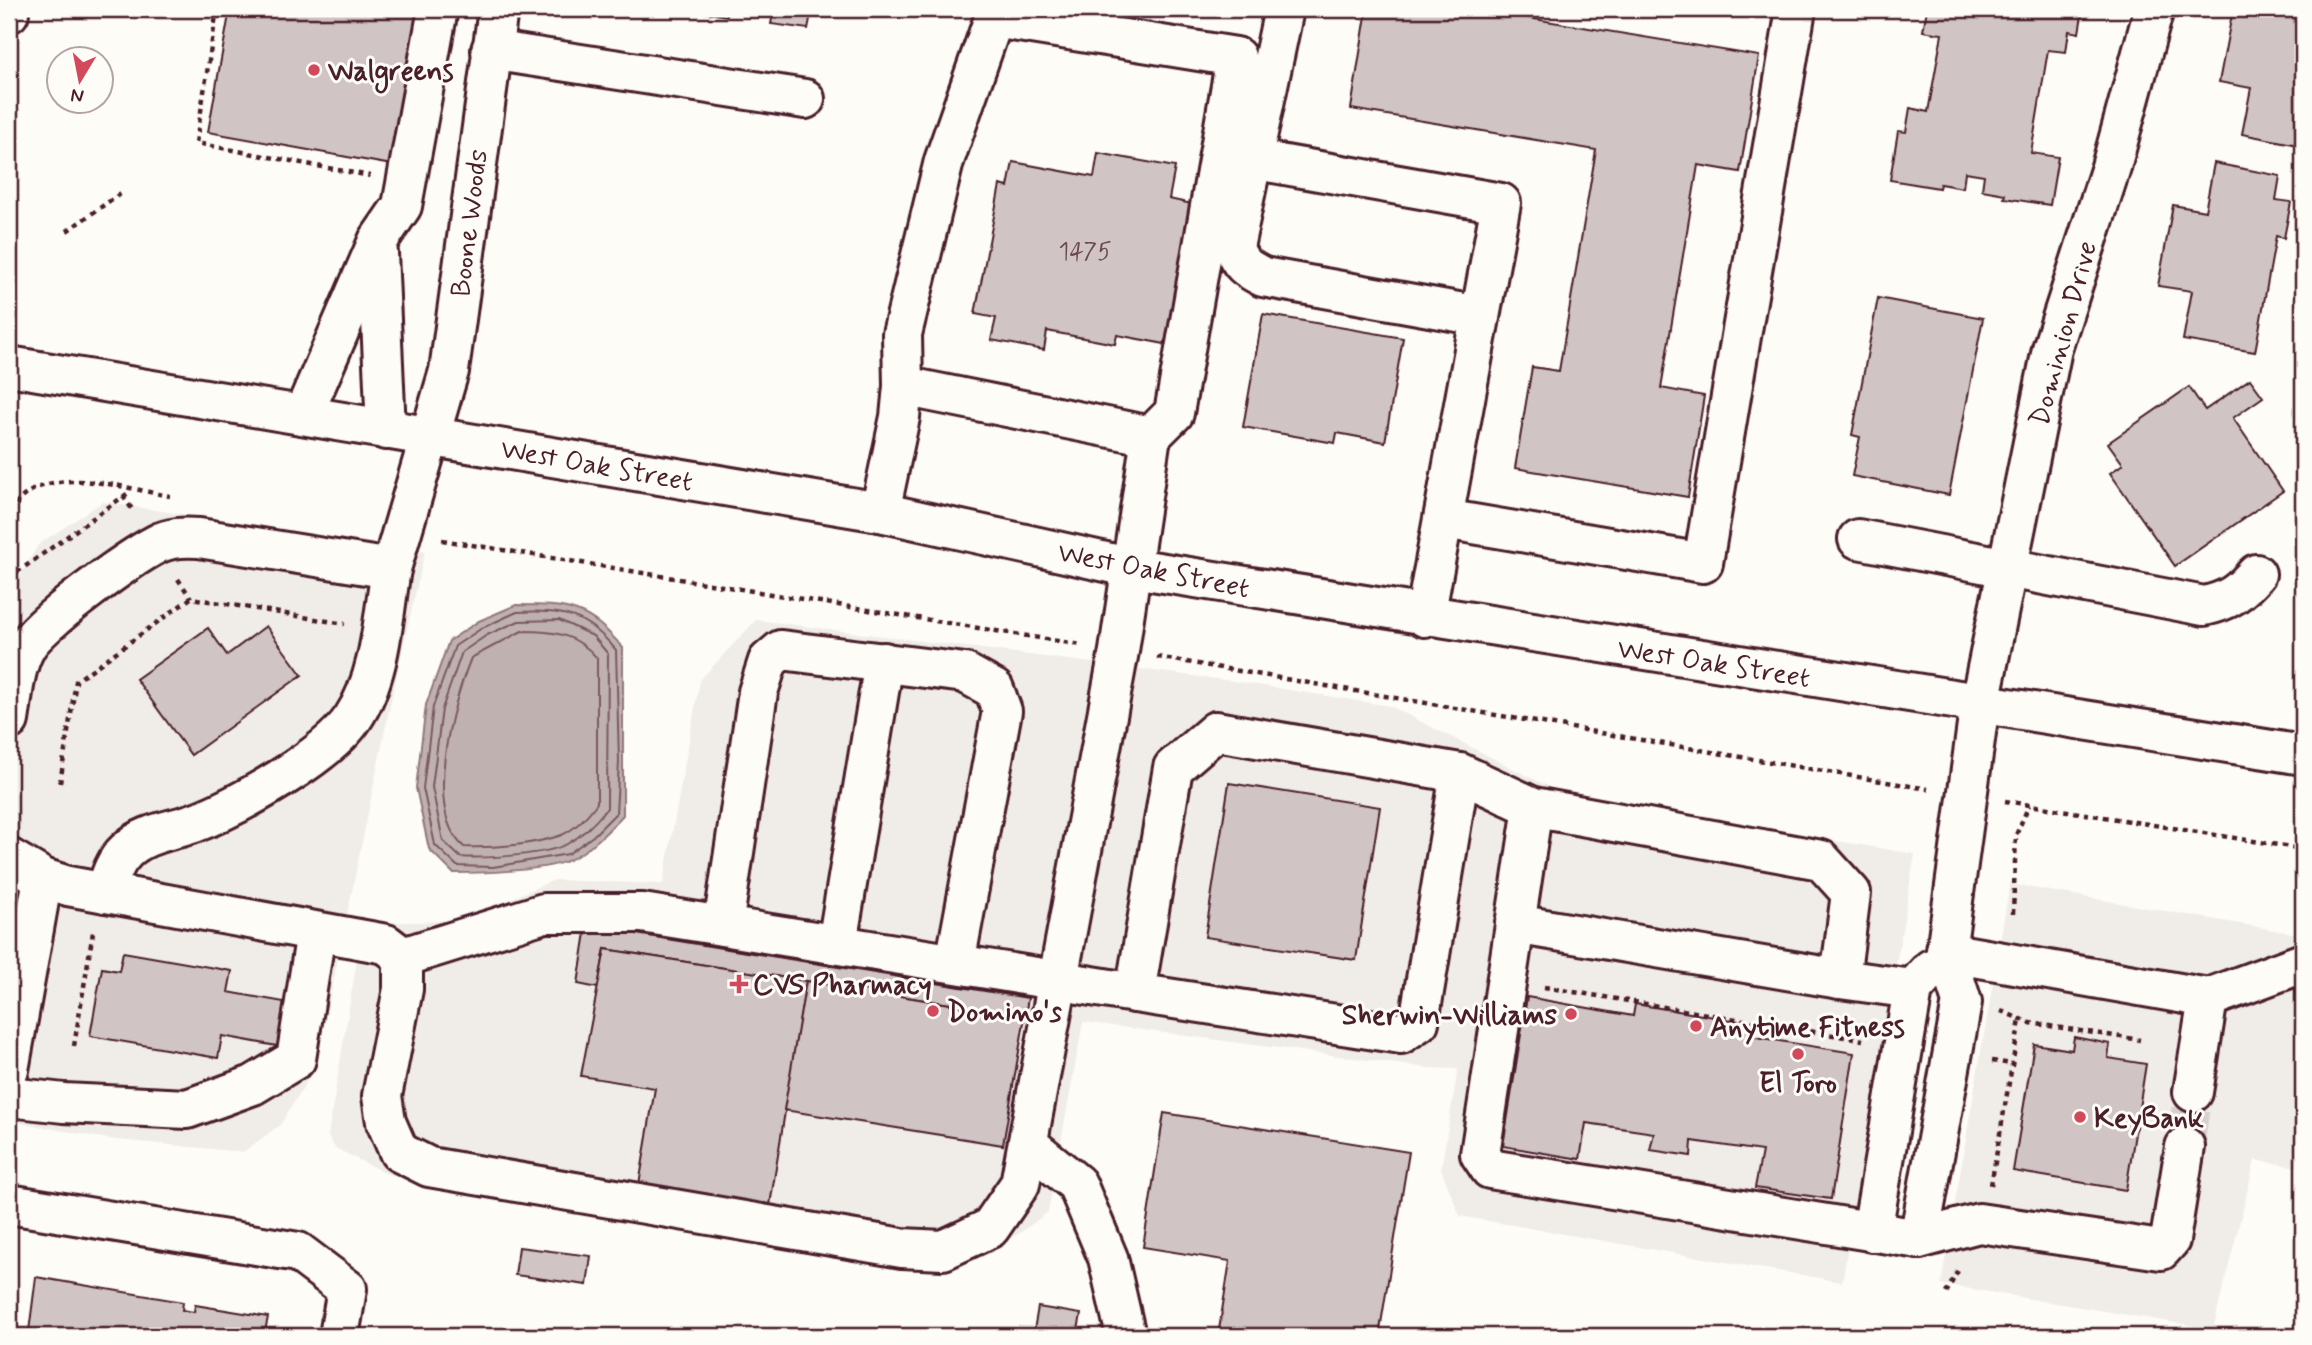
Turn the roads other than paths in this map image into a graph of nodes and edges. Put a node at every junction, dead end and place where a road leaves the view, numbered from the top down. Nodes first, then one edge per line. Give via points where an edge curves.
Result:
1 (438, 9) edge
2 (498, 9) edge
3 (1284, 9) edge
4 (1796, 9) edge
5 (2154, 9) edge
6 (491, 50) junction
7 (805, 99) dead end
8 (1251, 159) junction
9 (378, 241) junction
10 (1480, 316) junction
11 (9, 366) edge
12 (903, 386) junction
13 (304, 413) junction
14 (386, 430) junction
15 (430, 436) junction
16 (1151, 436) junction
17 (880, 512) junction
18 (1444, 519) junction
19 (1858, 539) dead end
20 (2008, 566) junction
21 (1133, 568) junction
22 (391, 569) junction
23 (2256, 574) dead end
24 (1425, 617) junction
25 (884, 662) junction
26 (1980, 703) junction
27 (9, 720) edge
28 (2303, 755) edge
29 (1460, 773) junction
30 (1533, 807) junction
31 (9, 858) edge
32 (43, 878) junction
33 (105, 893) junction
34 (1515, 924) junction
35 (723, 926) junction
36 (316, 932) junction
37 (837, 944) junction
38 (1946, 952) junction
39 (403, 957) junction
40 (955, 963) junction
41 (2303, 963) edge
42 (1840, 979) junction
43 (1058, 980) junction
44 (1913, 989) junction
45 (1135, 993) junction
46 (2208, 998) junction
47 (9, 1070) edge
48 (2193, 1092) tunnel mouth
49 (9, 1097) edge
50 (1028, 1144) junction
51 (2185, 1147) tunnel mouth
52 (9, 1204) edge
53 (1872, 1232) junction
54 (1919, 1239) junction
55 (339, 1336) edge
56 (1126, 1336) edge

1 - 9 main road via 402,206
2 - 6 main road, Boone Woods
3 - 8 main road
4 - 18 main road via 1703,564
5 - 20 main road, Dominion Drive via 2111,167 2052,349
6 - 7 main road
6 - 15 main road, Boone Woods via 449,371
8 - 10 main road via 1234,247 1247,269 1263,277
8 - 10 main road via 1501,203
9 - 13 main road
9 - 14 main road
10 - 18 main road
11 - 13 main road, West Oak Street
12 - 16 main road
12 - 16 main road via 902,334 944,161 994,18 1236,57 1174,413
12 - 17 main road
13 - 14 main road, West Oak Street
14 - 15 main road, West Oak Street
15 - 17 main road, West Oak Street
15 - 22 main road, Boone Woods
16 - 21 main road
17 - 21 main road, West Oak Street
18 - 24 main road
19 - 20 main road
20 - 23 main road via 2204,606 2240,593
20 - 26 main road, Dominion Drive
21 - 24 main road, West Oak Street
21 - 43 main road
22 - 27 main road via 199,538 168,540 42,627 26,647 16,675
22 - 33 main road, Boone Woods via 377,651 353,719 324,748 266,788 197,822 142,839 114,867
24 - 26 main road, West Oak Street
25 - 35 main road via 781,650 768,661 758,692
25 - 37 main road
25 - 40 main road via 965,673 994,689 1002,711
26 - 28 main road, West Oak Street
26 - 38 main road, Dominion Drive
29 - 30 main road
29 - 45 main road via 1216,731 1173,768
29 - 45 main road via 1419,1023 1401,1034
30 - 34 main road
30 - 42 main road via 1821,860 1851,893
31 - 32 main road
32 - 33 main road
32 - 47 main road
33 - 36 main road
34 - 42 main road
34 - 53 main road via 1480,1154 1490,1169
35 - 37 main road
35 - 39 main road via 642,913 544,914
36 - 39 main road via 386,944
36 - 49 main road via 296,1059 253,1085 187,1109
37 - 40 main road
38 - 44 main road
38 - 46 main road
38 - 54 main road via 1962,1002
39 - 50 main road via 404,989 382,1096 386,1122 399,1152 429,1167 902,1248 943,1250 990,1228 1020,1184
40 - 43 main road
41 - 46 main road
42 - 44 main road
43 - 45 main road
43 - 50 main road
44 - 53 main road
46 - 48 main road
50 - 56 main road via 1077,1184 1108,1258
51 - 54 main road via 2170,1240 2161,1250 1979,1223
52 - 55 main road via 298,1252 347,1289
53 - 54 main road

